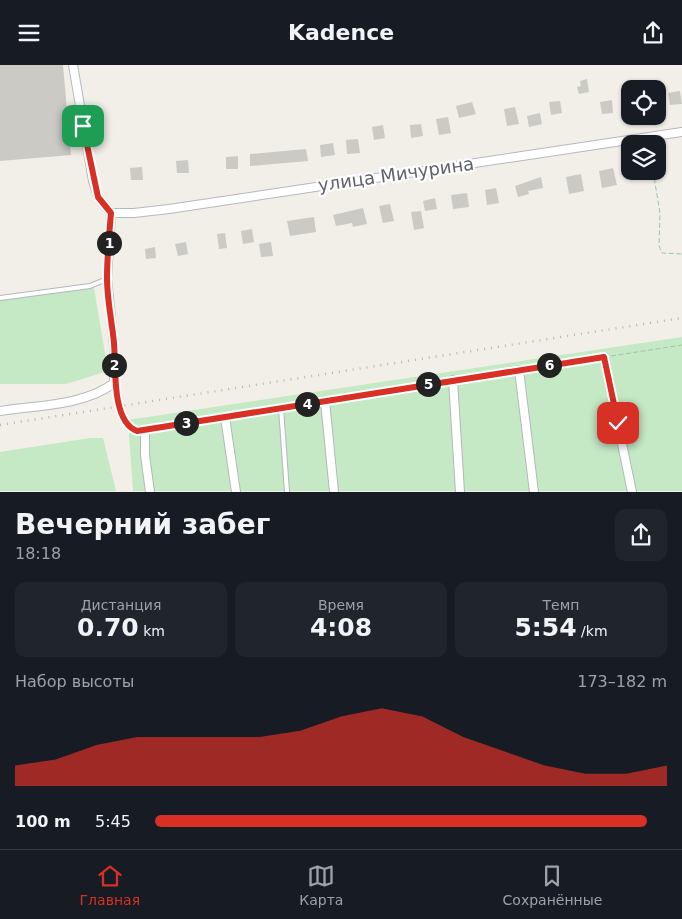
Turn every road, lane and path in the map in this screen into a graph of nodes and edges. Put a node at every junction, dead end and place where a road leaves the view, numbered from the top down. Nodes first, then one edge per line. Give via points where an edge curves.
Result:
1 (73, 65) edge
2 (682, 132) edge
3 (654, 180) edge
4 (111, 213) junction
5 (682, 254) edge
6 (107, 279) junction
7 (0, 298) edge
8 (682, 345) edge
9 (604, 357) junction
10 (519, 370) junction
11 (453, 380) junction
12 (114, 383) junction
13 (325, 401) junction
14 (281, 408) junction
15 (0, 411) edge
16 (225, 417) junction
17 (145, 429) junction
18 (150, 491) edge
19 (236, 491) edge
20 (287, 491) edge
21 (334, 491) edge
22 (460, 491) edge
23 (534, 491) edge
24 (632, 491) edge

1 - 4 street via 93,181 98,197
2 - 4 street, улица Мичурина via 169,209
3 - 5 path via 660,213 659,246 662,253
4 - 6 street
6 - 7 lane via 90,286
6 - 12 street
8 - 9 path
9 - 10 path
9 - 24 street
10 - 11 path
10 - 23 street
11 - 13 path
11 - 22 street
12 - 15 street via 100,393 83,398
12 - 17 path via 123,415 132,429
13 - 14 path
13 - 21 street
14 - 16 path
14 - 20 lane
16 - 17 path
16 - 19 street
17 - 18 street

